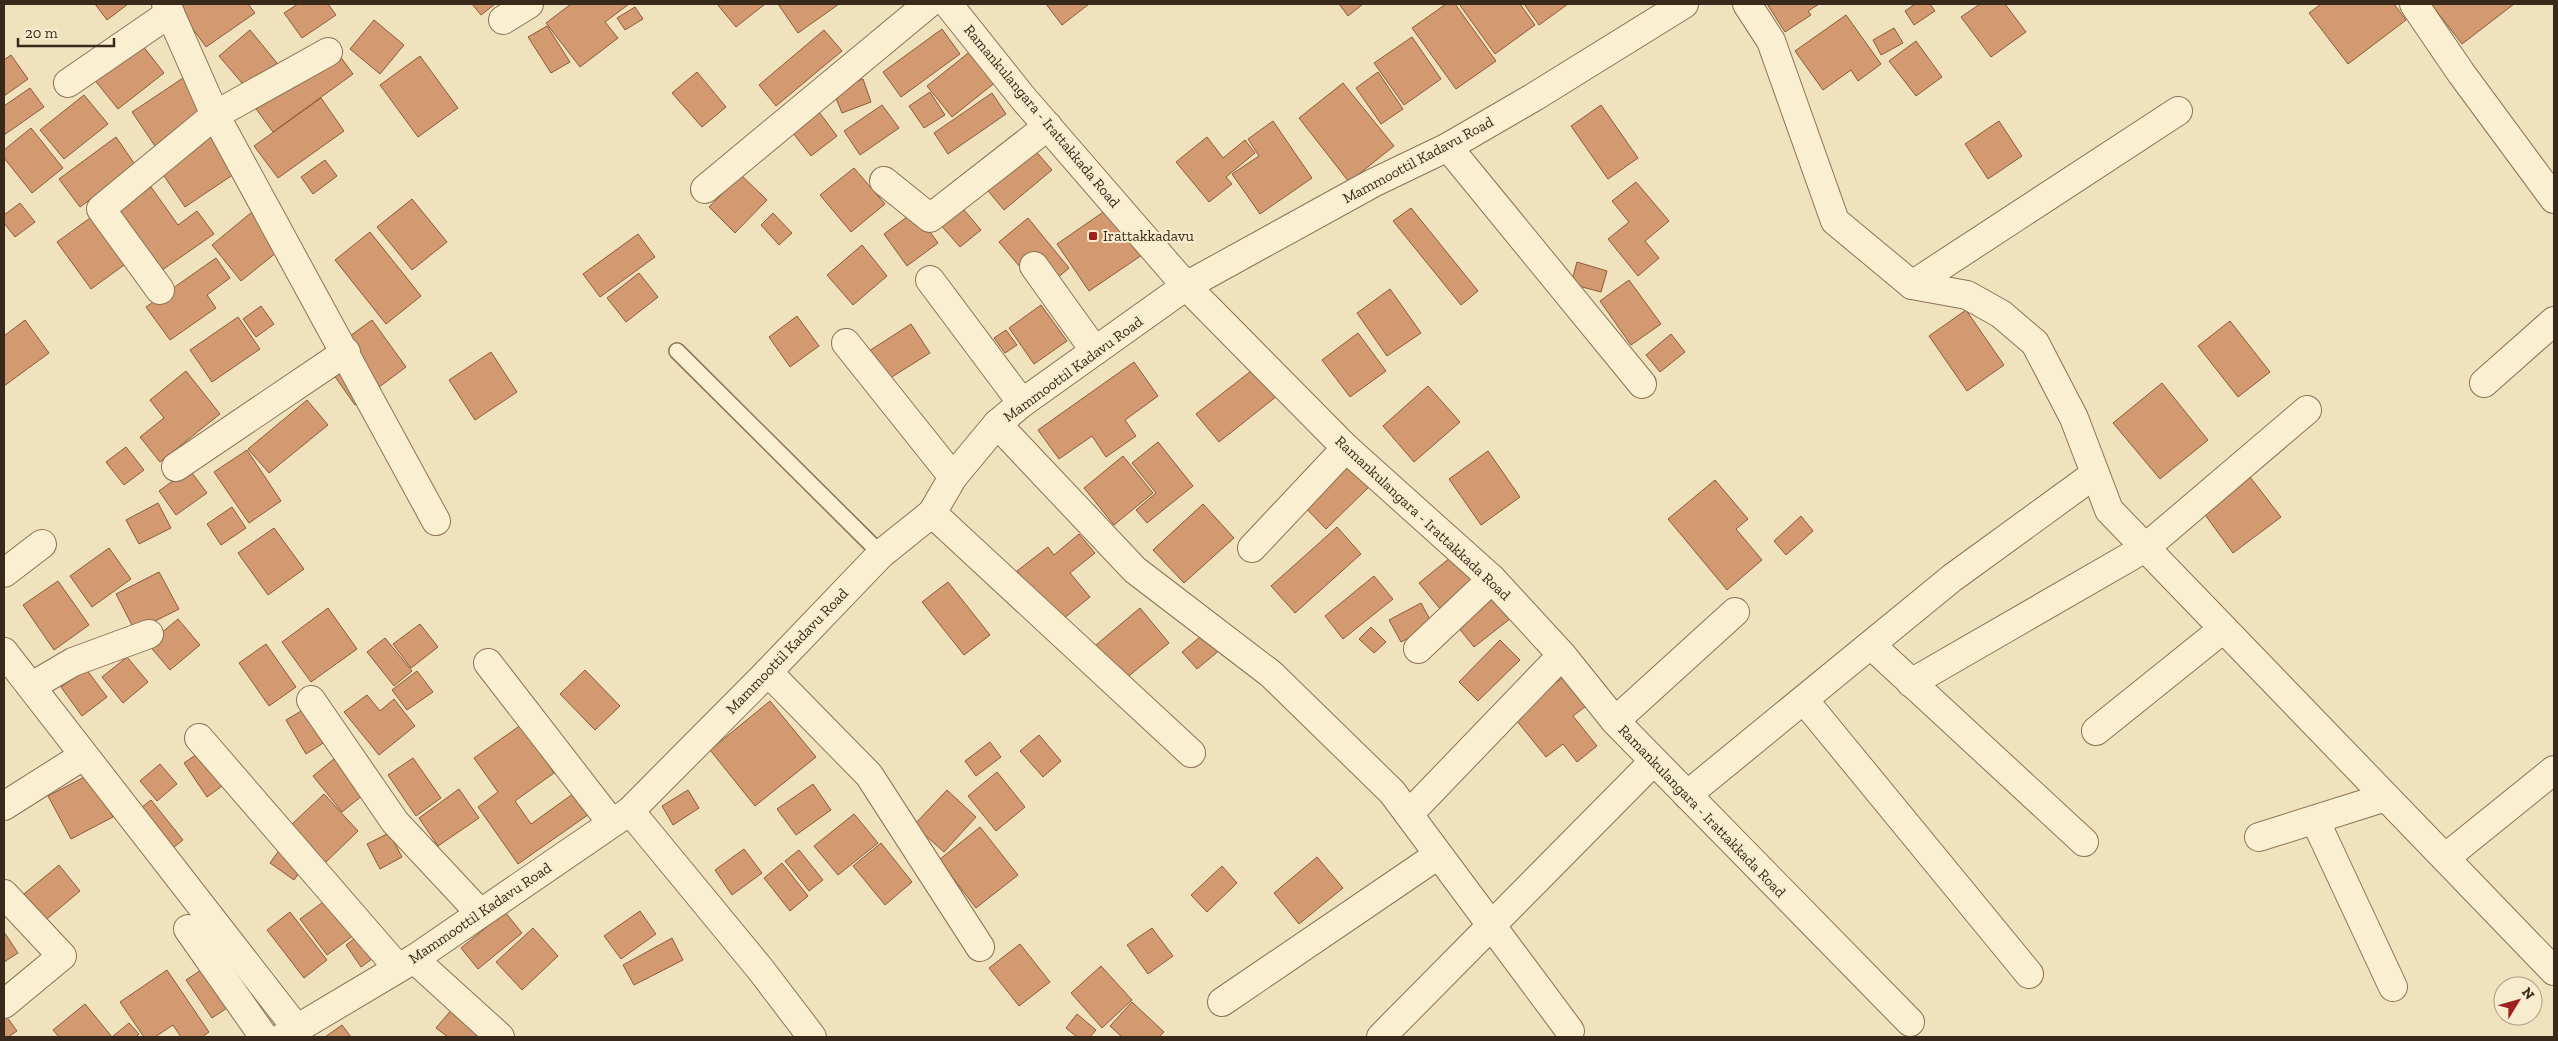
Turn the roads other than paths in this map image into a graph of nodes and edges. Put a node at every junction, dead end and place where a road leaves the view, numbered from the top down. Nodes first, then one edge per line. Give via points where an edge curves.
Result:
1 (529, 4) edge
2 (928, 4) edge
3 (948, 4) edge
4 (1684, 4) edge
5 (1748, 4) edge
6 (2414, 4) edge
7 (168, 8) edge
8 (503, 20) dead end
9 (328, 52) dead end
10 (68, 83) dead end
11 (2178, 111) dead end
12 (215, 115) junction
13 (1048, 126) junction
14 (1448, 147) junction
15 (884, 181) dead end
16 (705, 189) dead end
17 (2554, 199) edge
18 (1034, 266) dead end
19 (930, 280) dead end
20 (1912, 285) junction
21 (1186, 286) junction
22 (160, 290) dead end
23 (2554, 321) edge
24 (846, 343) dead end
25 (678, 351) dead end
26 (1095, 351) junction
27 (346, 352) junction
28 (2484, 383) dead end
29 (1642, 384) dead end
30 (1022, 403) junction
31 (2307, 410) dead end
32 (997, 424) junction
33 (1346, 448) junction
34 (176, 467) dead end
35 (2095, 474) junction
36 (953, 477) junction
37 (932, 513) junction
38 (436, 520) dead end
39 (42, 544) dead end
40 (1252, 548) dead end
41 (2145, 548) junction
42 (881, 554) junction
43 (4, 573) edge
44 (1492, 580) junction
45 (1735, 612) dead end
46 (2223, 628) junction
47 (149, 634) dead end
48 (1871, 645) junction
49 (1418, 649) dead end
50 (4, 652) edge
51 (1562, 655) junction
52 (488, 663) dead end
53 (768, 672) junction
54 (1911, 683) junction
55 (32, 686) junction
56 (311, 700) dead end
57 (1804, 700) junction
58 (1615, 722) junction
59 (2096, 731) dead end
60 (199, 738) dead end
61 (1191, 753) dead end
62 (83, 756) junction
63 (1654, 762) junction
64 (2554, 770) edge
65 (1687, 795) junction
66 (2386, 797) junction
67 (4, 806) edge
68 (1409, 814) junction
69 (620, 816) junction
70 (2315, 820) junction
71 (2259, 838) dead end
72 (2084, 842) dead end
73 (1438, 855) junction
74 (2445, 858) junction
75 (4, 894) edge
76 (480, 913) junction
77 (1492, 926) junction
78 (188, 929) dead end
79 (980, 948) dead end
80 (406, 963) junction
81 (2554, 971) edge
82 (2029, 974) dead end
83 (2393, 987) dead end
84 (1222, 1002) dead end
85 (4, 1004) edge
86 (1910, 1022) dead end
87 (1570, 1031) dead end
88 (290, 1033) edge
89 (264, 1037) edge
90 (500, 1037) edge
91 (812, 1037) edge
92 (1381, 1037) edge

1 - 8 street
2 - 16 street
3 - 13 street, Ramankulangara - Irattakkada Road
4 - 14 street, Mammoottil Kadavu Road
5 - 20 street via 1771,41 1835,221
6 - 17 street
7 - 10 street
7 - 12 street
9 - 12 street
11 - 20 street
12 - 22 street via 101,209
12 - 27 street
13 - 15 street via 930,218
13 - 21 street, Ramankulangara - Irattakkada Road
14 - 21 street, Mammoottil Kadavu Road via 1373,182
14 - 29 street
18 - 26 street
19 - 30 street
20 - 35 street via 1967,295 2001,314 2035,343 2074,418
21 - 26 street, Mammoottil Kadavu Road
21 - 33 street, Ramankulangara - Irattakkada Road
23 - 28 street
24 - 36 street
25 - 42 lane
26 - 30 street, Mammoottil Kadavu Road
27 - 34 street
27 - 38 street
30 - 32 street, Mammoottil Kadavu Road
31 - 41 street
32 - 36 street, Mammoottil Kadavu Road
32 - 68 street via 1135,570 1271,674 1392,792
33 - 40 street
33 - 44 street, Ramankulangara - Irattakkada Road
35 - 41 street via 2109,510
35 - 48 street via 1952,578
36 - 37 street, Mammoottil Kadavu Road
37 - 42 street, Mammoottil Kadavu Road
37 - 61 street
39 - 43 street
41 - 46 street
41 - 54 street
42 - 53 street, Mammoottil Kadavu Road
44 - 49 street
44 - 51 street, Ramankulangara - Irattakkada Road
45 - 58 street
46 - 59 street
46 - 66 street
47 - 55 street via 73,662
48 - 54 street
48 - 57 street
50 - 55 street
51 - 58 street, Ramankulangara - Irattakkada Road
51 - 68 street
52 - 69 street
53 - 69 street, Mammoottil Kadavu Road
53 - 79 street via 869,775
54 - 72 street
55 - 62 street
56 - 76 street via 395,822
57 - 65 street
57 - 82 street
58 - 63 street, Ramankulangara - Irattakkada Road
60 - 80 street
62 - 67 street
62 - 88 street
63 - 65 street, Ramankulangara - Irattakkada Road
63 - 77 street
64 - 74 street
65 - 86 street, Ramankulangara - Irattakkada Road
66 - 70 street
66 - 74 street
68 - 73 street
69 - 76 street, Mammoottil Kadavu Road
69 - 91 street via 761,970
70 - 71 street
70 - 83 street
73 - 77 street
73 - 84 street
74 - 81 street
75 - 85 street via 62,956
76 - 80 street, Mammoottil Kadavu Road
77 - 87 street
77 - 92 street
78 - 89 street
80 - 88 street, Mammoottil Kadavu Road
80 - 90 street

